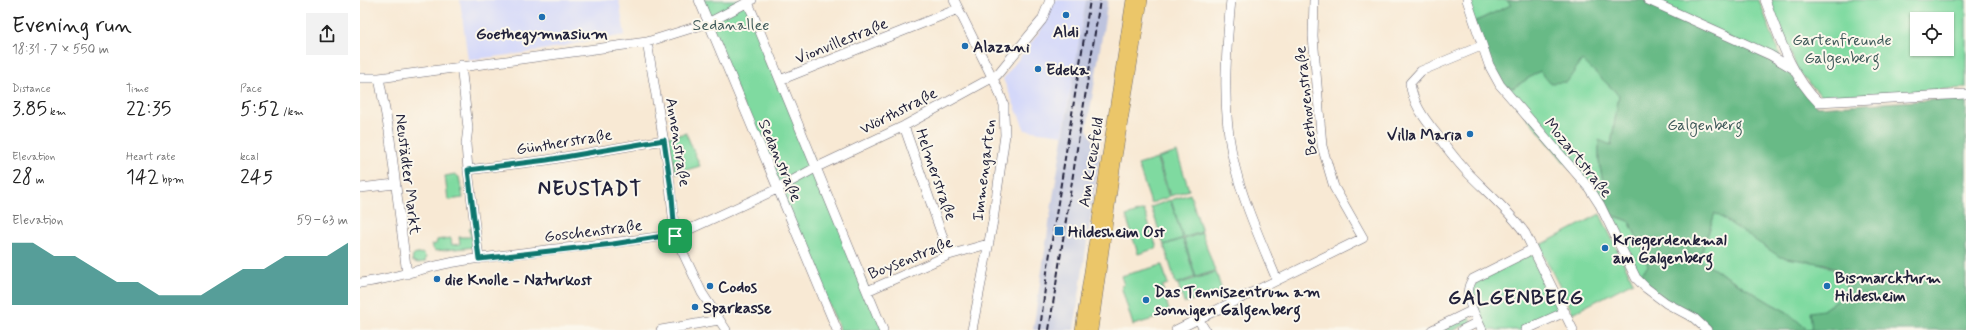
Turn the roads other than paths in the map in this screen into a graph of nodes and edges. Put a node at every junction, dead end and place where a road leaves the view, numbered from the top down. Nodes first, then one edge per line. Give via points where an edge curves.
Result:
1 (699, 0) edge
2 (954, 0) edge
3 (1050, 0) edge
4 (1132, 0) edge
5 (1142, 0) edge
6 (1231, 0) edge
7 (1314, 0) edge
8 (1467, 0) edge
9 (1648, 0) edge
10 (1765, 0) edge
11 (749, 1) edge
12 (958, 9) junction
13 (708, 23) junction
14 (647, 42) junction
15 (1482, 46) junction
16 (461, 65) junction
17 (1792, 68) junction
18 (360, 78) edge
19 (379, 78) junction
20 (992, 78) junction
21 (780, 80) junction
22 (1966, 94) edge
23 (904, 126) junction
24 (664, 140) junction
25 (817, 167) junction
26 (468, 170) junction
27 (395, 184) junction
28 (360, 188) edge
29 (777, 189) junction
30 (675, 236) junction
31 (988, 244) junction
32 (1533, 249) junction
33 (950, 255) junction
34 (479, 259) junction
35 (407, 274) junction
36 (1277, 280) junction
37 (360, 283) edge
38 (867, 291) junction
39 (1473, 310) junction
40 (1565, 312) junction
41 (1198, 318) junction
42 (719, 320) junction
43 (1480, 326) edge
44 (660, 330) edge
45 (726, 330) edge
46 (837, 330) edge
47 (883, 330) edge
48 (972, 330) edge
49 (1081, 330) edge
50 (1092, 330) edge
51 (1176, 330) edge
52 (1205, 330) edge
53 (1432, 330) edge
54 (1462, 330) edge
55 (1525, 330) edge
56 (1573, 330) edge
57 (1707, 330) edge

1 - 13 street, Sedanstraße
2 - 12 street, Immengarten
3 - 20 street, Wörthstraße via 1040,24 1002,70
4 - 49 main road, Am Kreuzfeld
5 - 50 main road, Am Kreuzfeld via 1115,163
6 - 36 street via 1226,67 1227,111 1232,154 1245,202
7 - 36 street, Beethovenstraße via 1313,36 1322,146 1334,187 1363,238
8 - 15 street, Mozartstraße
9 - 17 street via 1763,52
10 - 17 street
11 - 13 street
11 - 21 street, Sedanstraße
12 - 20 street, Immengarten
12 - 21 street, Vionvillestraße
13 - 14 street
13 - 29 street, Sedanstraße
14 - 16 street
14 - 24 street, Annenstraße
15 - 32 street via 1421,71 1410,83 1412,95 1422,115 1444,145 1517,222
15 - 57 street, Mozartstraße via 1500,85 1589,188 1636,278 1666,303 1694,318
16 - 19 street
16 - 26 street via 468,128
17 - 22 street via 1807,91 1818,102
18 - 19 street
19 - 27 street, Neustädter Markt
20 - 23 street, Wörthstraße
20 - 31 street, Immengarten via 1004,105 1005,135
21 - 25 street, Sedanstraße
23 - 25 street, Wörthstraße
23 - 33 street, Helmerstraße
24 - 26 street, Güntherstraße via 547,160
24 - 30 street, Annenstraße
25 - 29 street, Goschenstraße
25 - 38 street, Sedanstraße
26 - 34 street
27 - 28 street
27 - 35 street, Neustädter Markt
29 - 30 street, Goschenstraße
29 - 46 street, Sedanstraße
30 - 34 street, Goschenstraße
30 - 42 street, Annenstraße via 702,293
31 - 33 street, Boysenstraße
31 - 48 street, Immengarten
32 - 39 street via 1473,279 1468,287
32 - 40 street
33 - 38 street, Boysenstraße
34 - 35 street, Goschenstraße
35 - 37 street, Goschenstraße
36 - 41 street
38 - 47 street, Sedanstraße
39 - 43 street
39 - 53 street
40 - 55 street
40 - 56 street
41 - 51 street
41 - 52 street
42 - 44 street
42 - 45 street, Annenstraße
43 - 54 street

